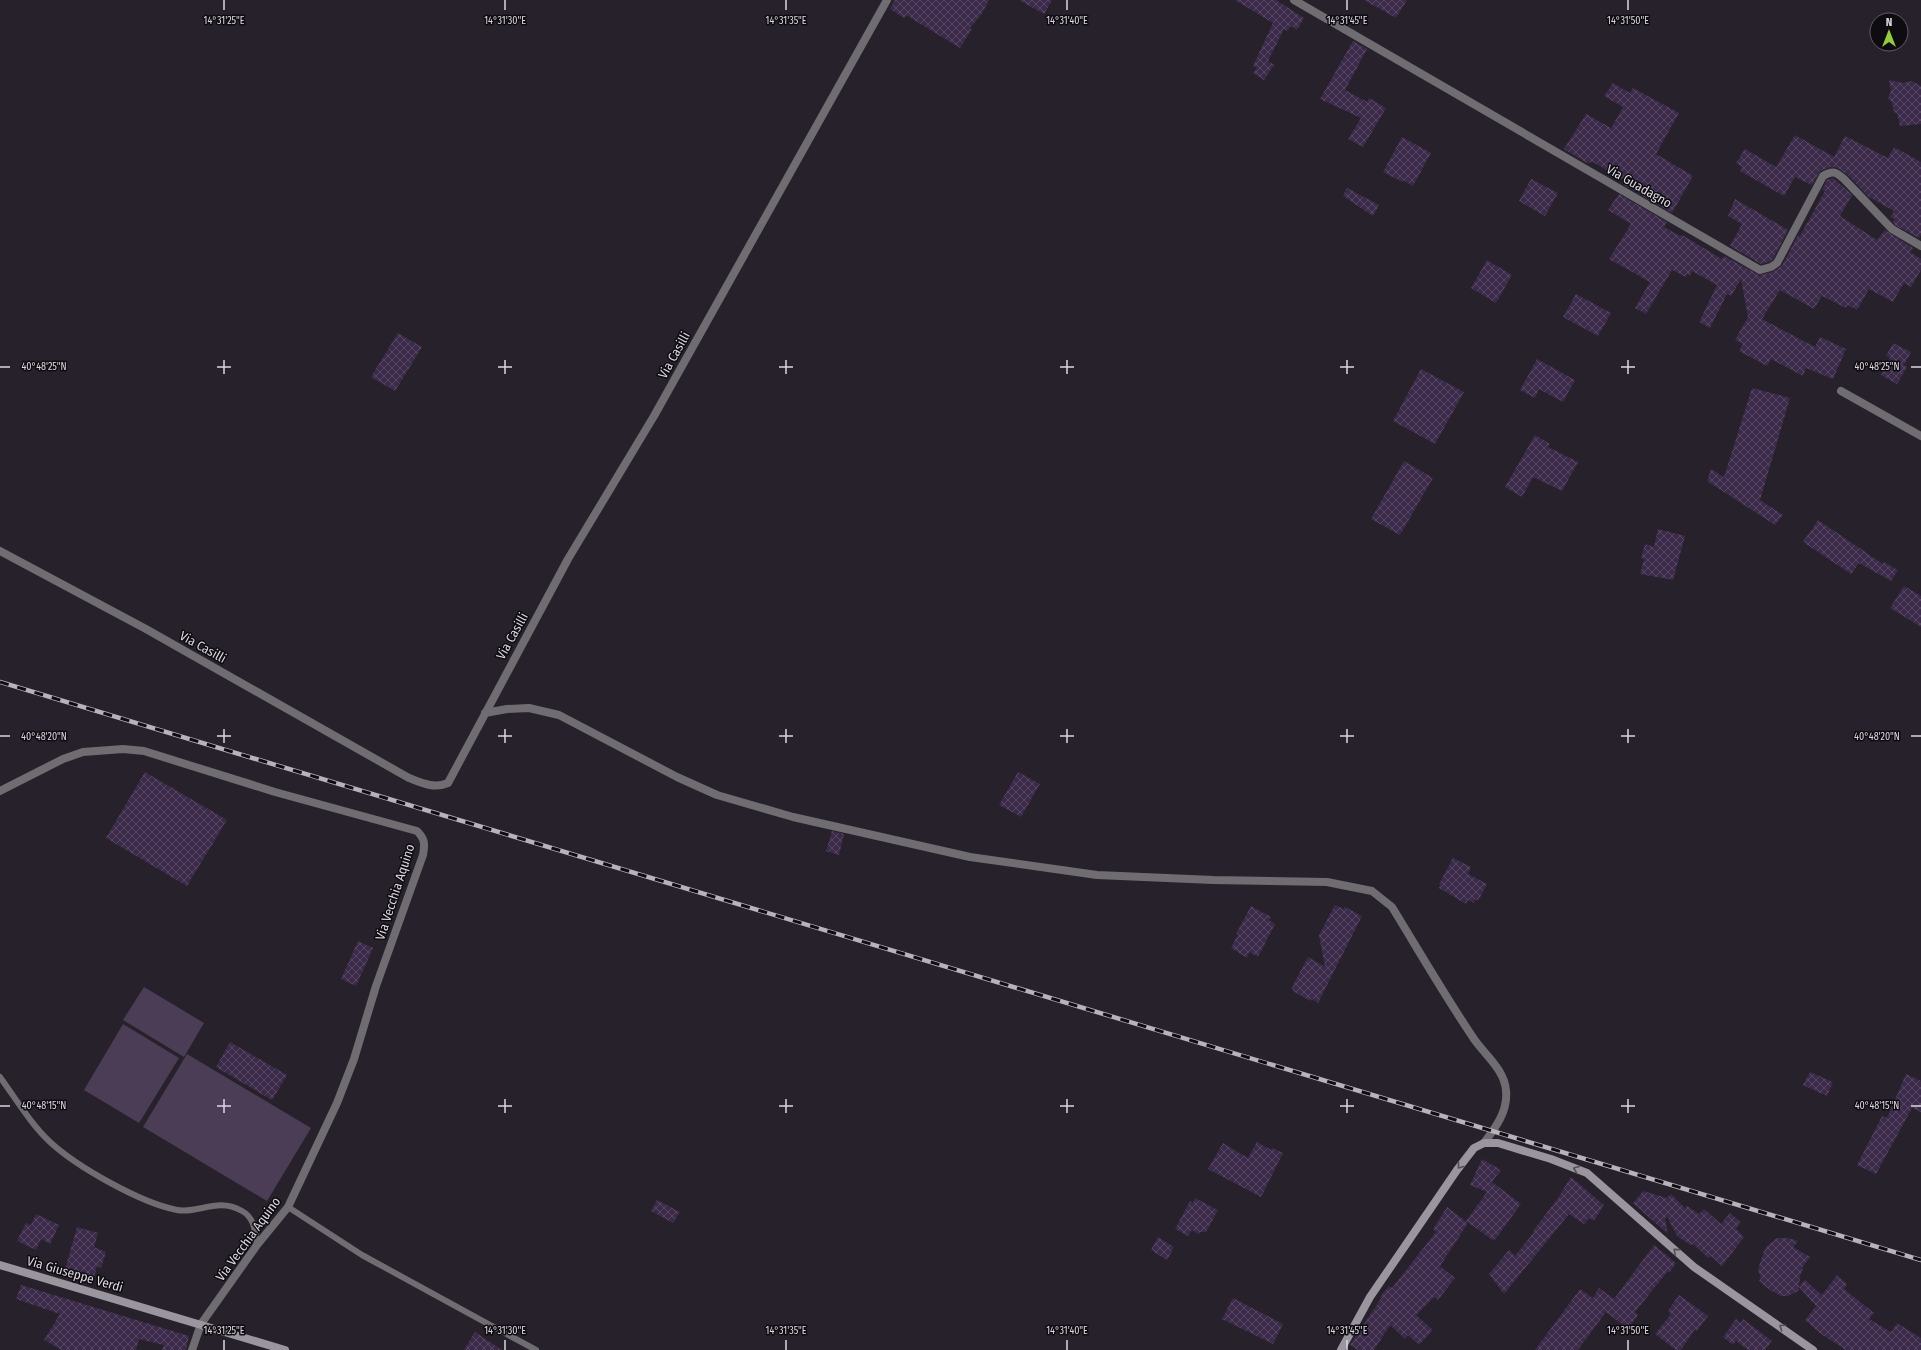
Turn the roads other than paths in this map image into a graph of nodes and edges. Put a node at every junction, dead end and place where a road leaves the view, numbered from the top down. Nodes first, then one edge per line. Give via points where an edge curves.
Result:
1 (887, 0) edge
2 (1294, 0) edge
3 (1921, 246) edge
4 (1841, 391) dead end
5 (1921, 436) edge
6 (0, 551) edge
7 (485, 712) junction
8 (0, 791) edge
9 (0, 1077) edge
10 (1484, 1143) junction
11 (288, 1207) junction
12 (257, 1245) junction
13 (0, 1265) edge
14 (201, 1324) junction
15 (192, 1350) edge
16 (285, 1350) edge
17 (536, 1350) edge
18 (1341, 1350) edge
19 (1813, 1350) edge

1 - 7 street, Via Casilli via 654,416 568,559
2 - 3 street, Via Guadagno via 1760,270 1777,263 1823,176 1830,171 1836,172 1844,179 1892,229
4 - 5 street
6 - 7 street, Via Casilli via 146,629 423,784 439,786 448,782
7 - 10 street via 529,708 559,715 677,778 717,795 793,817 970,857 1097,875 1328,882 1372,891 1392,906 1475,1041 1502,1078 1506,1090 1505,1107
8 - 11 street, Via Vecchia Aquino via 62,759 83,752 103,749 144,751 275,792 417,832 423,838 423,855 376,986 354,1060 337,1103
9 - 12 lane via 49,1141 69,1158 134,1195 167,1207 180,1210 229,1205 244,1211 251,1218 255,1228
10 -> 18 street via 1474,1148 1457,1170 1370,1297
19 -> 10 street via 1694,1267 1587,1173 1498,1143
11 - 12 street, Via Vecchia Aquino
11 - 17 lane via 362,1255
12 - 14 street, Via Vecchia Aquino
13 - 14 street, Via Giuseppe Verdi
14 - 15 street, Via Vecchia Aquino
14 - 16 street, Via Giuseppe Verdi

